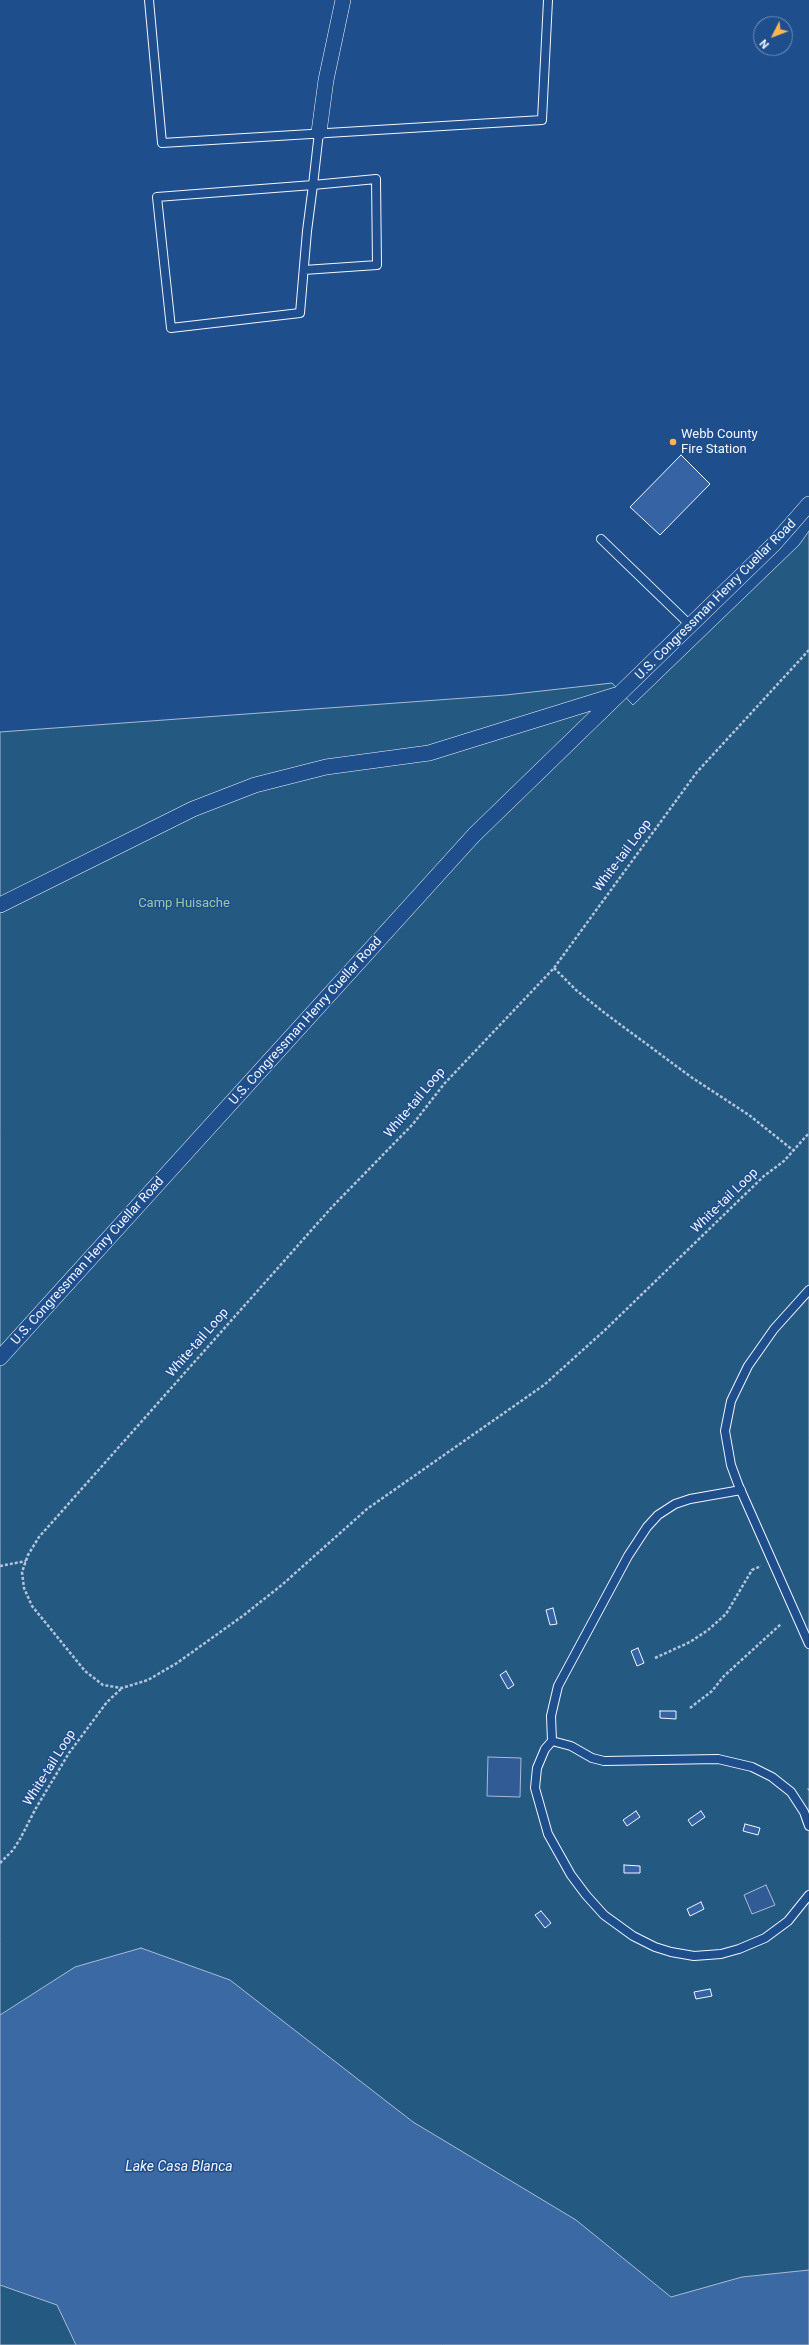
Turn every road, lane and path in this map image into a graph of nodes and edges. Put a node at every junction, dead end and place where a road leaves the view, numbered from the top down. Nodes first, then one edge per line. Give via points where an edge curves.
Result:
1 (149, 0) edge
2 (342, 0) edge
3 (548, 0) edge
4 (319, 132) junction
5 (313, 185) junction
6 (304, 270) junction
7 (809, 504) edge
8 (601, 539) dead end
9 (691, 626) junction
10 (809, 650) edge
11 (621, 694) junction
12 (0, 906) edge
13 (554, 968) junction
14 (809, 1133) edge
15 (794, 1151) junction
16 (809, 1290) edge
17 (0, 1358) edge
18 (741, 1490) junction
19 (26, 1561) junction
20 (764, 1565) dead end
21 (0, 1566) edge
22 (781, 1624) dead end
23 (809, 1644) edge
24 (655, 1658) dead end
25 (122, 1688) junction
26 (690, 1708) dead end
27 (552, 1741) junction
28 (809, 1826) edge
29 (0, 1863) edge
30 (809, 1895) edge

1 - 4 lane via 162,143
2 - 4 street via 326,80
3 - 4 lane via 542,120
4 - 5 lane
5 - 6 lane
5 - 6 lane via 376,179 377,264
5 - 6 lane via 157,197 171,328 300,313
7 - 9 street, U.S. Congressman Henry Cuellar Road via 788,530
8 - 9 lane
9 - 11 street, U.S. Congressman Henry Cuellar Road
10 - 13 path, White-tail Loop via 697,772
11 - 12 street, U.S. Congressman Henry Cuellar Road via 429,754 326,767 255,785 193,809
11 - 17 street, U.S. Congressman Henry Cuellar Road via 474,835
13 - 15 path via 606,1014
13 - 19 path, White-tail Loop via 478,1046 413,1124 332,1207 39,1538
14 - 15 path, White-tail Loop
15 - 25 path, White-tail Loop via 764,1176 605,1330 544,1385 367,1509 304,1567 244,1615 177,1663 148,1680
16 - 18 lane via 758,1350 731,1401 725,1431 732,1465
18 - 23 lane
18 - 27 lane via 675,1504 658,1515 647,1527 628,1556 558,1686 551,1716
19 - 21 path
19 - 25 path, White-tail Loop via 22,1572 24,1588 32,1606 85,1671 103,1685
20 - 24 path via 752,1570 726,1614 708,1630 690,1642
22 - 26 path via 724,1676 712,1691
25 - 29 path, White-tail Loop via 107,1702 69,1752 20,1839
27 - 28 lane via 571,1746 592,1758 604,1761 718,1759 752,1767 772,1777 791,1792 804,1812
27 - 30 lane via 545,1749 537,1768 535,1788 548,1834 571,1875 586,1895 604,1915 633,1936 671,1952 694,1956 721,1954 765,1938 788,1921

